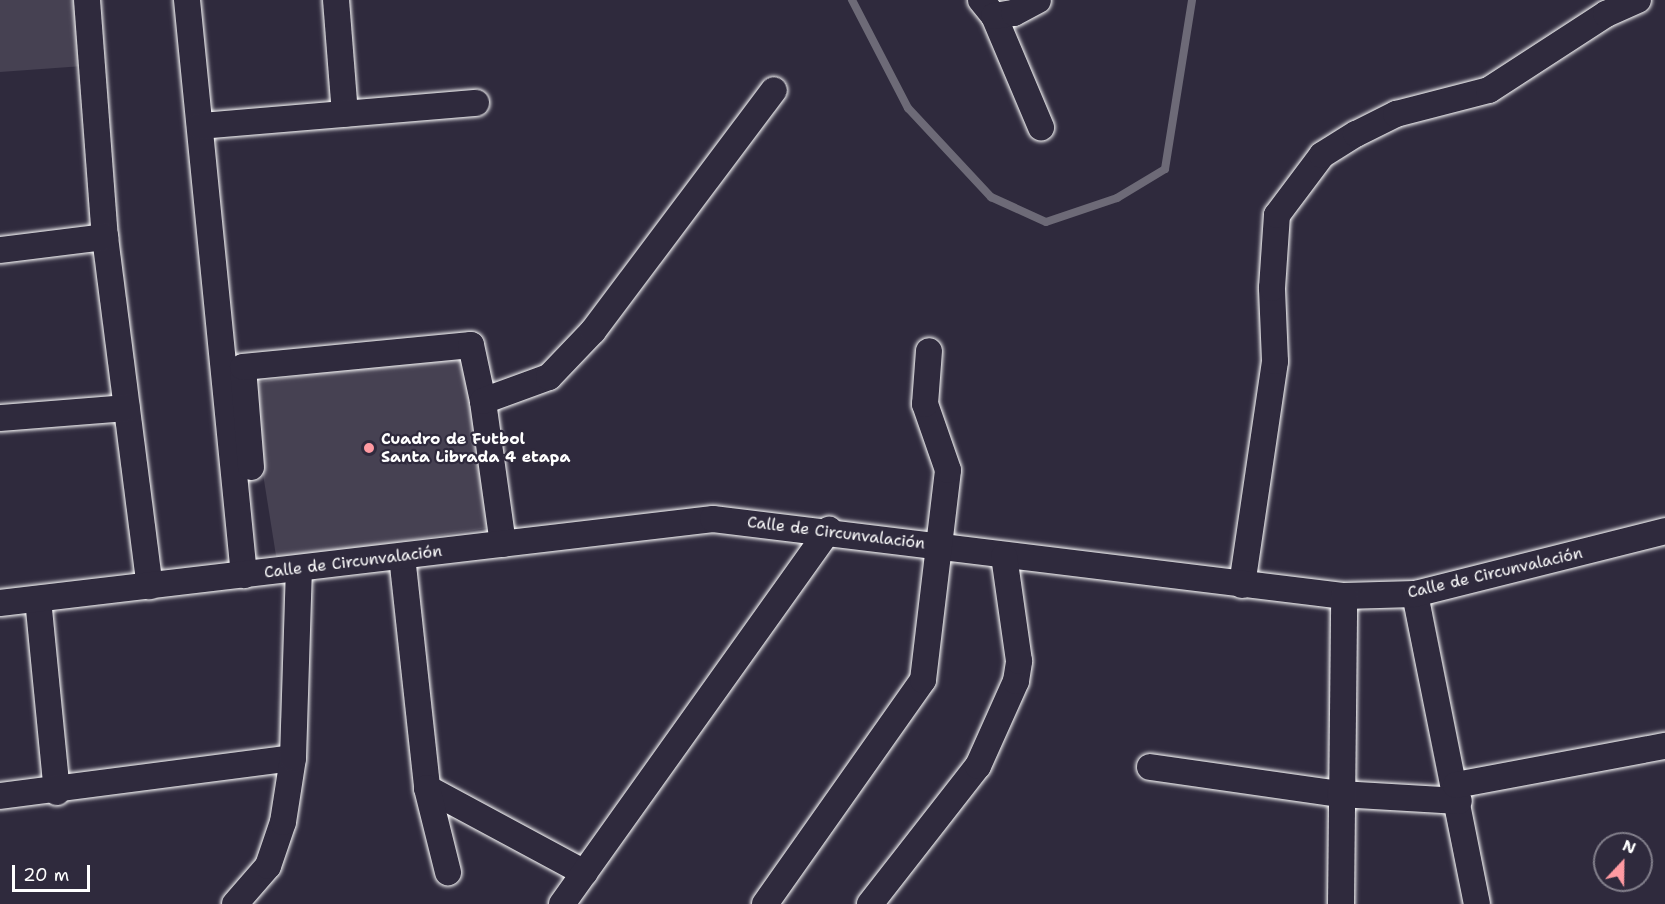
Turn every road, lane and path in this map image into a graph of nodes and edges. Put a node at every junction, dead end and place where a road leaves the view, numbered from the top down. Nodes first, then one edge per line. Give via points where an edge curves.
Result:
1 (87, 0) edge
2 (187, 0) edge
3 (336, 0) edge
4 (1038, 0) edge
5 (1638, 0) edge
6 (987, 8) edge
7 (774, 90) dead end
8 (476, 104) dead end
9 (345, 114) junction
10 (200, 126) junction
11 (1041, 127) dead end
12 (105, 237) junction
13 (0, 250) edge
14 (928, 351) dead end
15 (483, 401) junction
16 (127, 408) junction
17 (0, 418) edge
18 (251, 467) dead end
19 (829, 529) junction
20 (1665, 531) edge
21 (503, 544) junction
22 (942, 546) junction
23 (402, 556) junction
24 (1004, 556) junction
25 (299, 569) junction
26 (244, 575) junction
27 (1242, 585) junction
28 (150, 586) junction
29 (1415, 594) junction
30 (1344, 596) junction
31 (38, 599) junction
32 (0, 603) edge
33 (1665, 746) edge
34 (293, 758) junction
35 (1150, 767) dead end
36 (427, 789) junction
37 (57, 792) junction
38 (1458, 793) junction
39 (1340, 794) junction
40 (0, 796) edge
41 (447, 872) dead end
42 (585, 873) junction
43 (235, 904) edge
44 (562, 904) edge
45 (765, 904) edge
46 (870, 904) edge
47 (1341, 904) edge
48 (1477, 904) edge

1 - 12 street
2 - 10 street
3 - 9 street
4 - 6 street via 1014,13
5 - 27 street via 1596,20 1490,90 1396,114 1356,134 1322,155 1277,215 1272,288 1275,361
6 - 11 street
7 - 15 street via 593,331 549,377
8 - 9 street
9 - 10 street
10 - 26 street
12 - 13 street
12 - 16 street
14 - 22 street via 925,404 948,470
15 - 18 street via 471,345 243,367
15 - 21 street
16 - 17 street
16 - 28 street
19 - 21 street, Calle de Circunvalación via 713,519
19 - 22 street, Calle de Circunvalación
19 - 42 street
20 - 29 street, Calle de Circunvalación
21 - 23 street, Calle de Circunvalación
22 - 24 street, Calle de Circunvalación
22 - 45 street via 923,680
23 - 25 street, Calle de Circunvalación
23 - 36 street
24 - 27 street, Calle de Circunvalación
24 - 46 street via 1019,661 1016,681 978,766
25 - 26 street, Calle de Circunvalación
25 - 34 street
26 - 28 street, Calle de Circunvalación
27 - 30 street, Calle de Circunvalación
28 - 31 street, Calle de Circunvalación
29 - 30 street, Calle de Circunvalación
29 - 38 street
30 - 39 street
31 - 32 street, Calle de Circunvalación
31 - 37 street
33 - 38 street
34 - 37 street
34 - 43 street via 278,844 268,866
35 - 39 street
36 - 41 street
36 - 42 street
37 - 40 street
38 - 39 street
38 - 48 street
39 - 47 street
42 - 44 street

